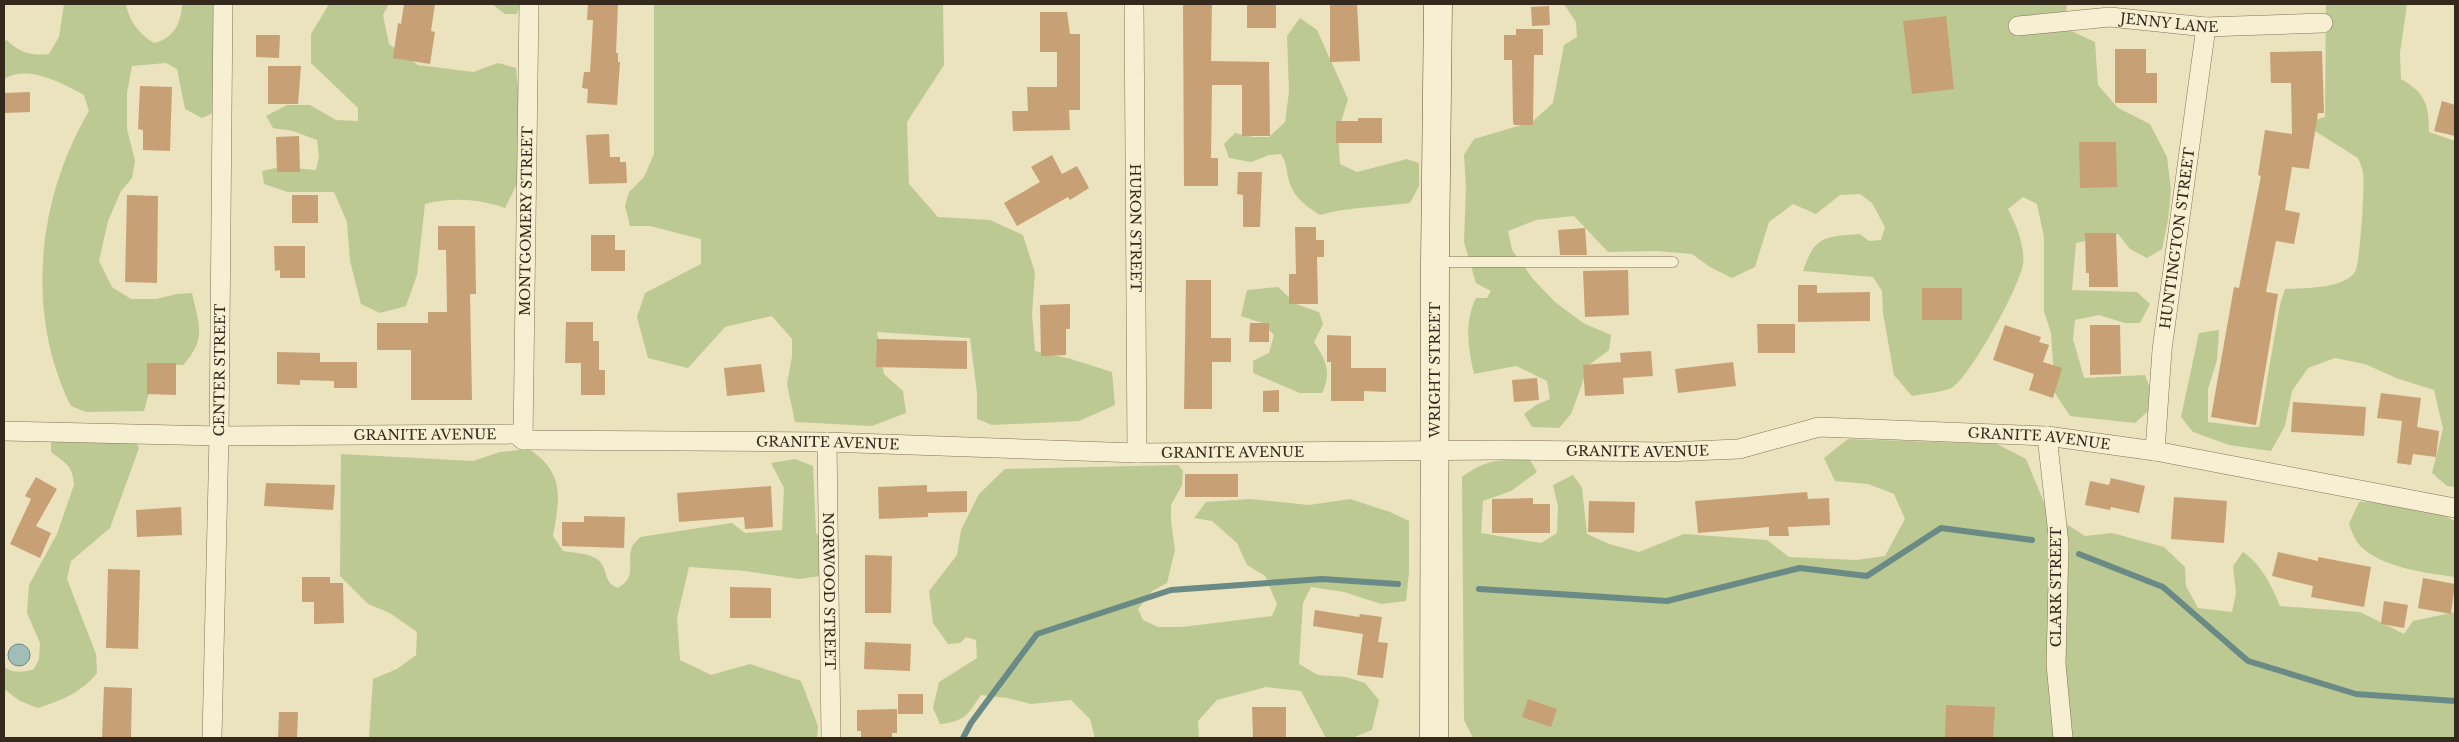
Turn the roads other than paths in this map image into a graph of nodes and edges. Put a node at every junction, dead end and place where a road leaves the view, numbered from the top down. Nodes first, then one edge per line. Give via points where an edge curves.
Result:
1 (223, 4) edge
2 (529, 4) edge
3 (1134, 4) edge
4 (1438, 4) edge
5 (2323, 22) dead end
6 (2018, 26) dead end
7 (2206, 27) junction
8 (1434, 262) junction
9 (1673, 262) dead end
10 (4, 431) edge
11 (219, 436) junction
12 (2047, 436) junction
13 (523, 440) junction
14 (827, 442) junction
15 (2155, 451) junction
16 (1434, 452) junction
17 (1137, 453) junction
18 (2455, 508) edge
19 (212, 738) edge
20 (831, 738) edge
21 (1434, 738) edge
22 (2063, 738) edge

1 - 11 street, CENTER STREET
2 - 13 street, MONTGOMERY STREET
3 - 17 street, HURON STREET
4 - 8 main road, WRIGHT STREET
5 - 7 street, JENNY LANE
6 - 7 street, JENNY LANE via 2110,17
7 - 15 street, HUNTINGTON STREET via 2162,350
8 - 9 lane
8 - 16 main road, WRIGHT STREET
10 - 11 street, GRANITE AVENUE
11 - 13 street, GRANITE AVENUE via 516,434
11 - 19 street, CENTER STREET
12 - 15 street, GRANITE AVENUE
12 - 16 street, GRANITE AVENUE via 1819,427 1739,448 1666,452
12 - 22 street, CLARK STREET via 2059,544 2056,664
13 - 14 street, GRANITE AVENUE
14 - 17 street, GRANITE AVENUE
14 - 20 street, NORWOOD STREET
15 - 18 street, GRANITE AVENUE
16 - 17 street, GRANITE AVENUE
16 - 21 main road, WRIGHT STREET

